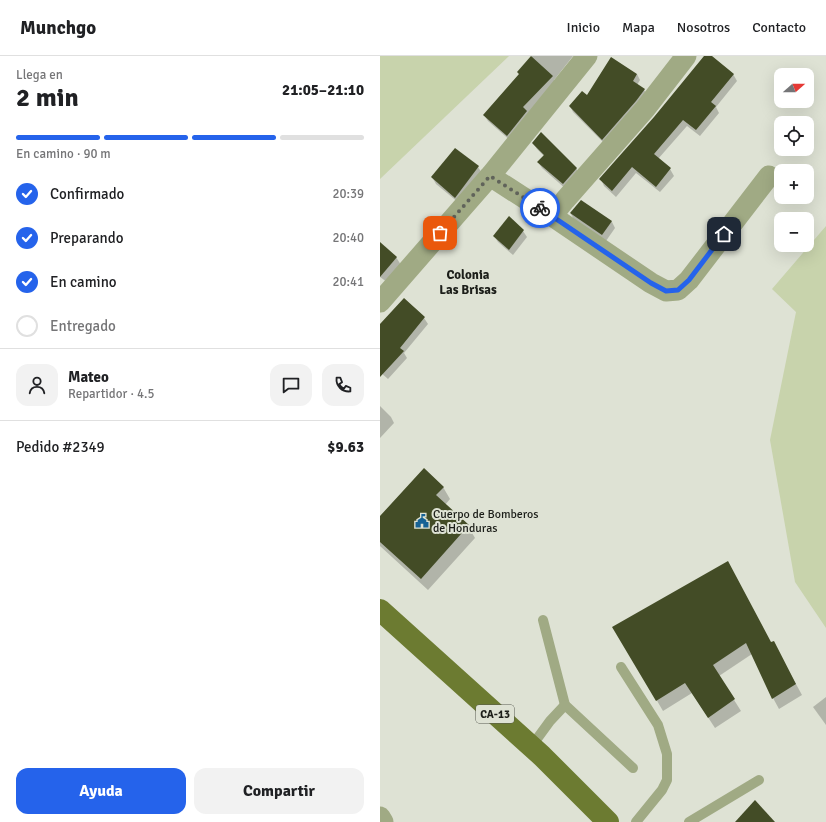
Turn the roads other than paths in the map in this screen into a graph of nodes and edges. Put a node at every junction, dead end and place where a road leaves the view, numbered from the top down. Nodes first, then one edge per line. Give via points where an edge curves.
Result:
1 (587, 56) edge
2 (686, 56) edge
3 (490, 176) junction
4 (769, 176) dead end
5 (552, 216) junction
6 (380, 302) edge
7 (380, 610) edge
8 (543, 620) dead end
9 (621, 667) dead end
10 (565, 706) junction
11 (531, 747) junction
12 (632, 768) dead end
13 (759, 780) dead end
14 (380, 817) edge
15 (383, 822) edge
16 (608, 822) edge
17 (636, 822) edge
18 (689, 822) edge

1 - 3 street
2 - 5 street via 645,109
3 - 5 street
3 - 6 street
4 - 5 street via 689,280 678,290 666,291 651,283
7 - 11 main road, CA-13
8 - 10 lane
9 - 17 lane via 658,725 667,754 667,780
10 - 11 lane
10 - 12 lane
11 - 16 main road, CA-13
13 - 18 lane
14 - 15 street

